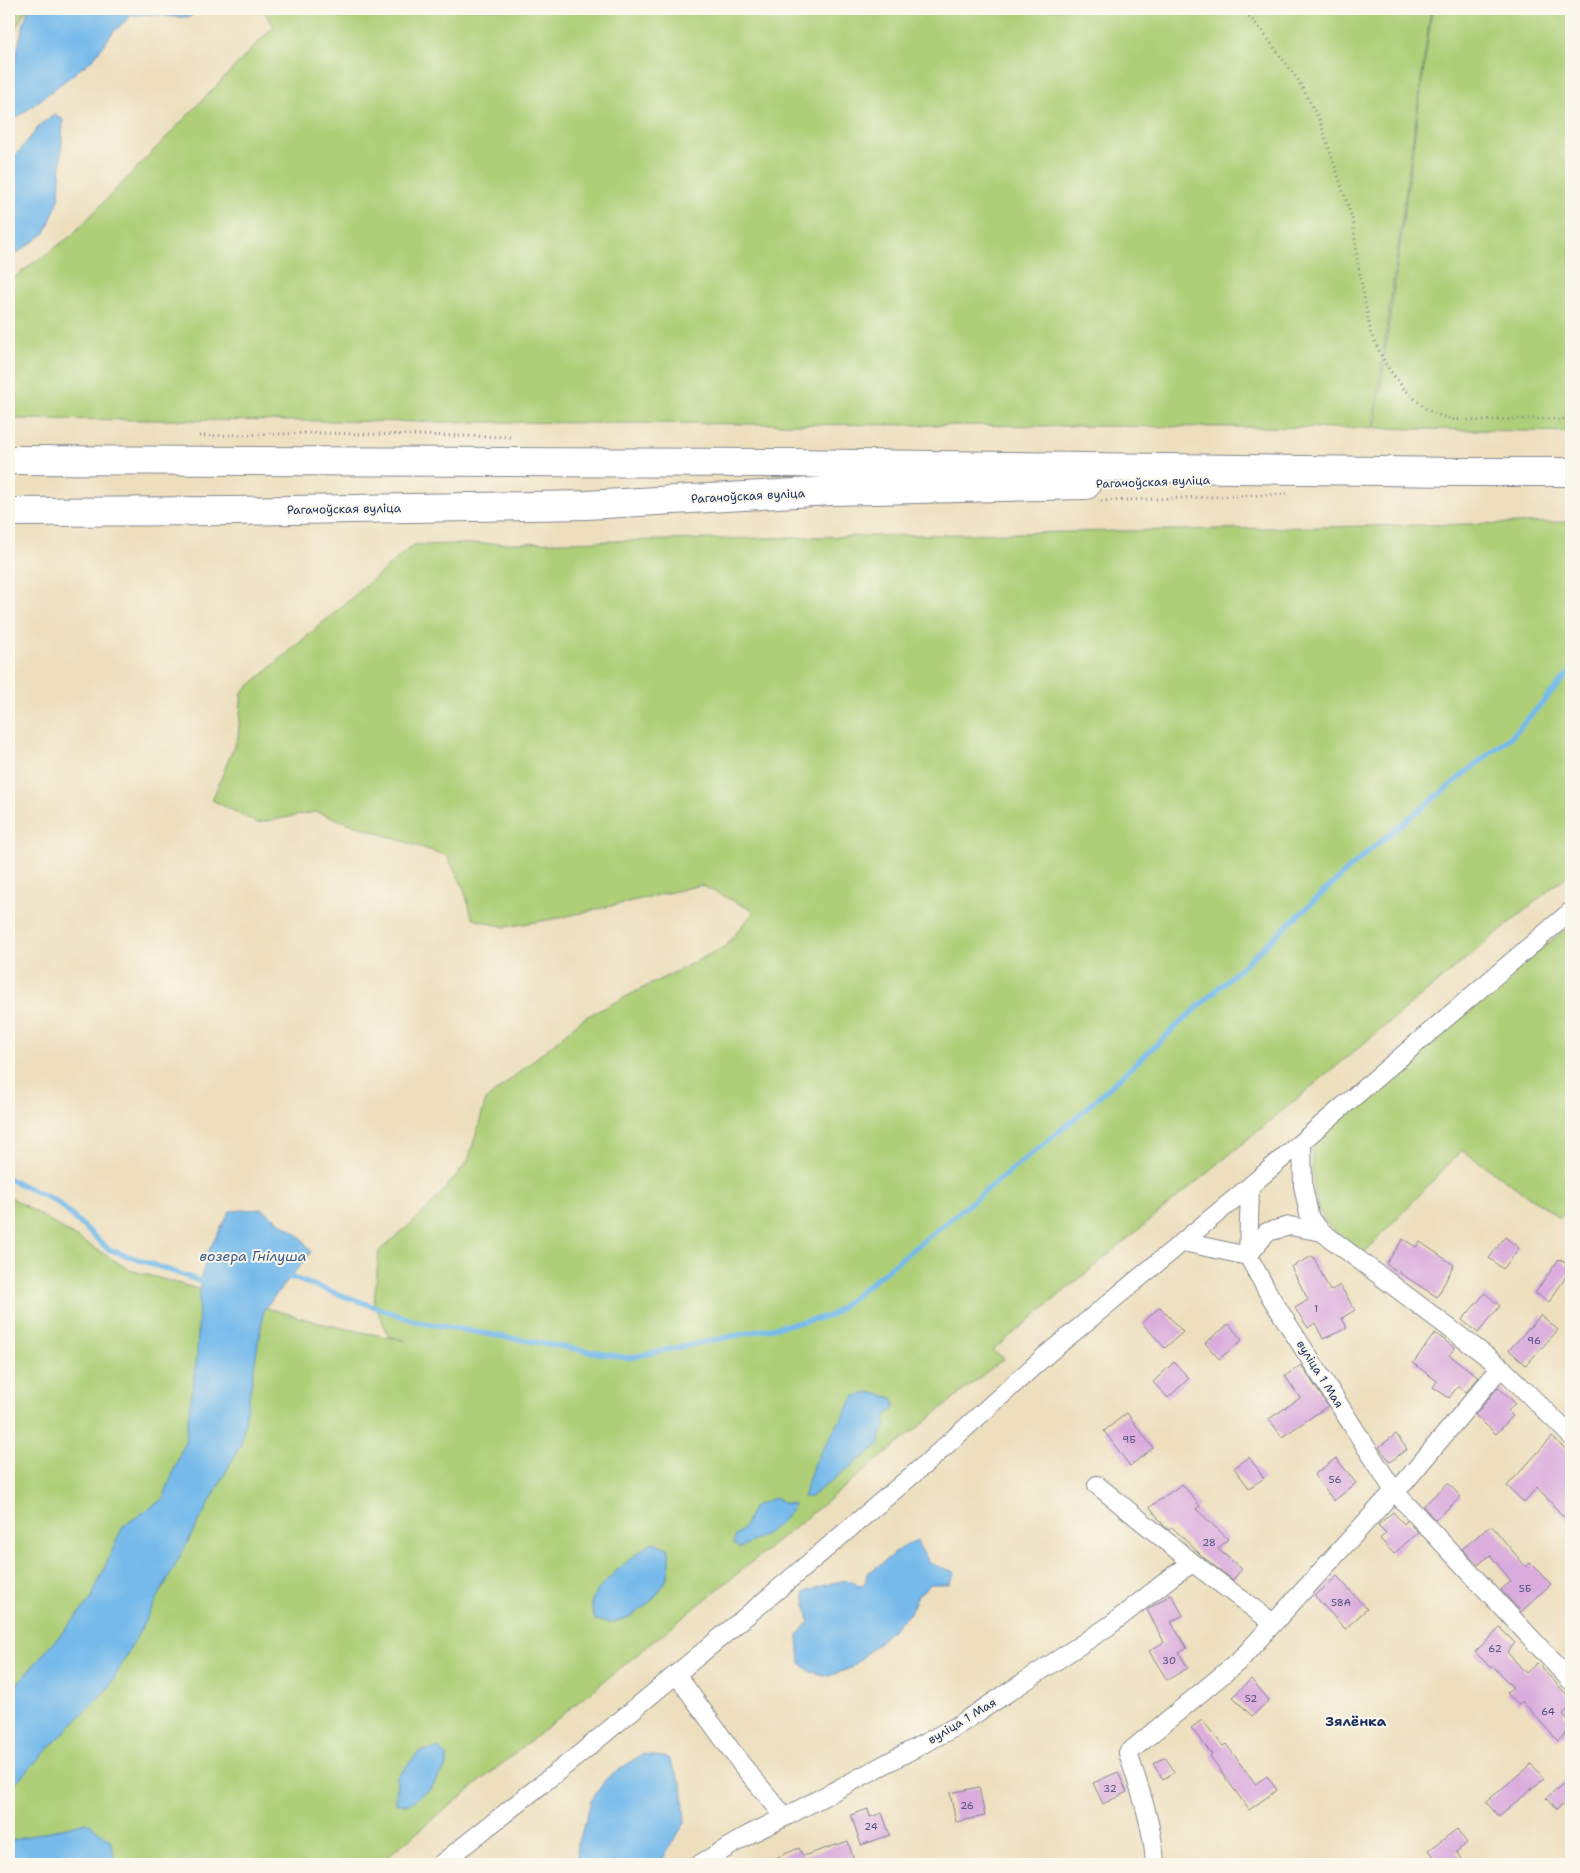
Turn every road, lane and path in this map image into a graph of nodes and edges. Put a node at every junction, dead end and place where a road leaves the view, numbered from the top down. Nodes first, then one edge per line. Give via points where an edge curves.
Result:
1 (1242, 9) edge
2 (1571, 419) edge
3 (9, 460) edge
4 (1458, 472) junction
5 (1571, 472) edge
6 (9, 512) edge
7 (1571, 912) edge
8 (1302, 1142) junction
9 (1250, 1186) junction
10 (1322, 1232) junction
11 (1183, 1242) junction
12 (1248, 1256) junction
13 (1501, 1367) junction
14 (1571, 1436) edge
15 (1097, 1485) dead end
16 (1394, 1491) junction
17 (1192, 1563) junction
18 (1274, 1623) junction
19 (676, 1674) junction
20 (1571, 1681) edge
21 (785, 1817) junction
22 (441, 1864) edge
23 (700, 1864) edge
24 (1155, 1864) edge

1 - 2 path via 1280,54 1320,121 1353,221 1371,334 1380,355 1404,389 1425,408 1451,419
3 - 4 main road, Рагачоўская вуліца via 787,463
4 - 5 main road, Рагачоўская вуліца
4 - 6 main road, Рагачоўская вуліца via 831,491 587,505
7 - 8 street
8 - 9 street
8 - 10 street via 1303,1186 1310,1219
9 - 11 street
9 - 12 street
10 - 12 street via 1290,1226 1267,1232
10 - 13 street
11 - 12 street
11 - 19 street via 1045,1356 886,1497
12 - 16 street, вуліца 1 Мая
13 - 14 street
13 - 16 street
15 - 17 street
16 - 18 street
16 - 20 street, вуліца 1 Мая
17 - 18 street
17 - 21 street, вуліца 1 Мая via 1109,1626 957,1726
18 - 24 street via 1239,1661 1128,1753 1146,1808
19 - 21 street via 742,1765
19 - 22 street
21 - 23 street, вуліца 1 Мая

